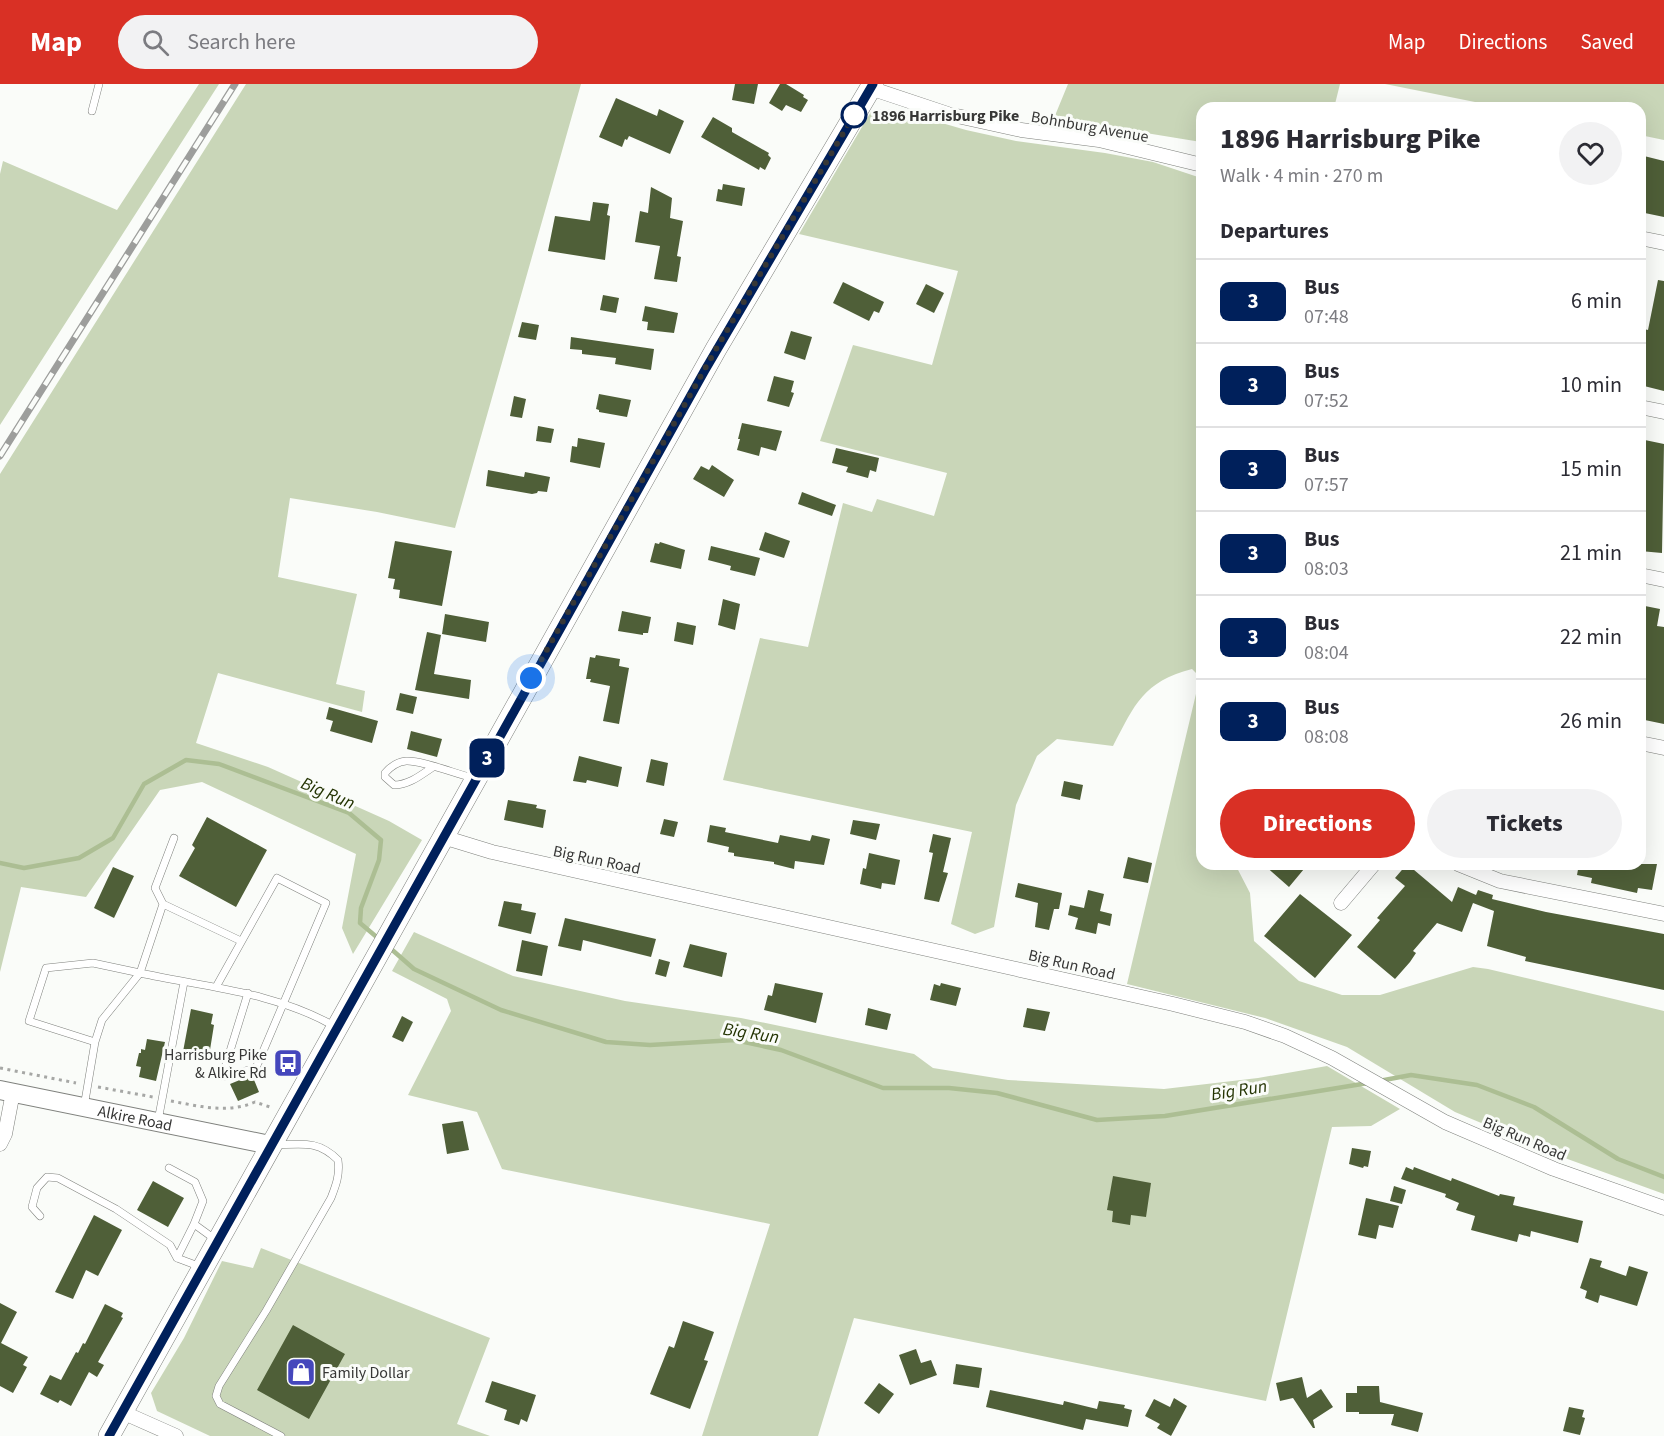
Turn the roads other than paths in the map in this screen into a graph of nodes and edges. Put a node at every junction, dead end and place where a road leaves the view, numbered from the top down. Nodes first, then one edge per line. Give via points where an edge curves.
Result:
1 (99, 84) edge
2 (871, 86) edge
3 (92, 111) dead end
4 (1196, 164) edge
5 (1646, 239) edge
6 (1664, 243) edge
7 (1646, 408) edge
8 (1664, 412) edge
9 (1646, 576) edge
10 (1664, 580) edge
11 (1646, 744) edge
12 (1664, 748) edge
13 (433, 767) junction
14 (476, 779) junction
15 (443, 837) junction
16 (174, 838) dead end
17 (1369, 870) edge
18 (1473, 870) edge
19 (1341, 903) dead end
20 (163, 904) junction
21 (1664, 914) edge
22 (241, 941) junction
23 (140, 973) junction
24 (184, 982) junction
25 (216, 987) junction
26 (248, 993) junction
27 (284, 1004) junction
28 (337, 1027) junction
29 (95, 1042) junction
30 (7, 1091) edge
31 (84, 1107) junction
32 (158, 1122) junction
33 (0, 1144) edge
34 (270, 1145) junction
35 (169, 1168) dead end
36 (1664, 1208) edge
37 (40, 1216) dead end
38 (194, 1224) junction
39 (218, 1241) junction
40 (177, 1258) junction
41 (203, 1268) junction
42 (122, 1412) junction
43 (109, 1436) edge
44 (176, 1436) edge
45 (281, 1436) edge

1 - 3 lane
2 - 4 street, Bohnburg Avenue via 948,114 1021,130 1099,140
2 - 14 main road via 716,349
5 - 6 street
7 - 8 street
9 - 10 street
11 - 12 street
13 - 13 lane via 400,762 391,766 385,777 394,785 401,785
13 - 14 lane
14 - 15 main road
15 - 28 main road
15 - 36 street, Big Run Road via 492,852 1245,1022 1332,1058 1445,1122 1554,1169
16 - 20 lane via 155,888
17 - 19 street
18 - 21 street via 1500,881
20 - 22 lane
20 - 23 lane
22 - 25 lane
22 - 27 lane via 277,878 327,903
23 - 24 lane
23 - 29 lane via 102,1020
23 - 29 lane via 93,963 46,968 29,1021
24 - 25 lane
24 - 32 lane
25 - 26 lane
26 - 27 lane
26 - 27 lane via 222,1077 256,1068
27 - 28 lane
28 - 34 main road
29 - 31 lane
30 - 31 main road, Alkire Road
30 - 33 street via 5,1134
31 - 32 main road, Alkire Road
32 - 34 main road, Alkire Road
34 - 39 main road
34 - 45 lane via 308,1143 322,1147 338,1160 340,1170 331,1198 216,1396 220,1404
35 - 38 lane via 195,1182 203,1201
37 - 40 lane via 32,1207 37,1188 47,1177 58,1178 116,1209 170,1245
38 - 39 lane
38 - 40 lane
39 - 41 main road
40 - 41 lane
41 - 42 main road
42 - 43 main road
42 - 44 street

